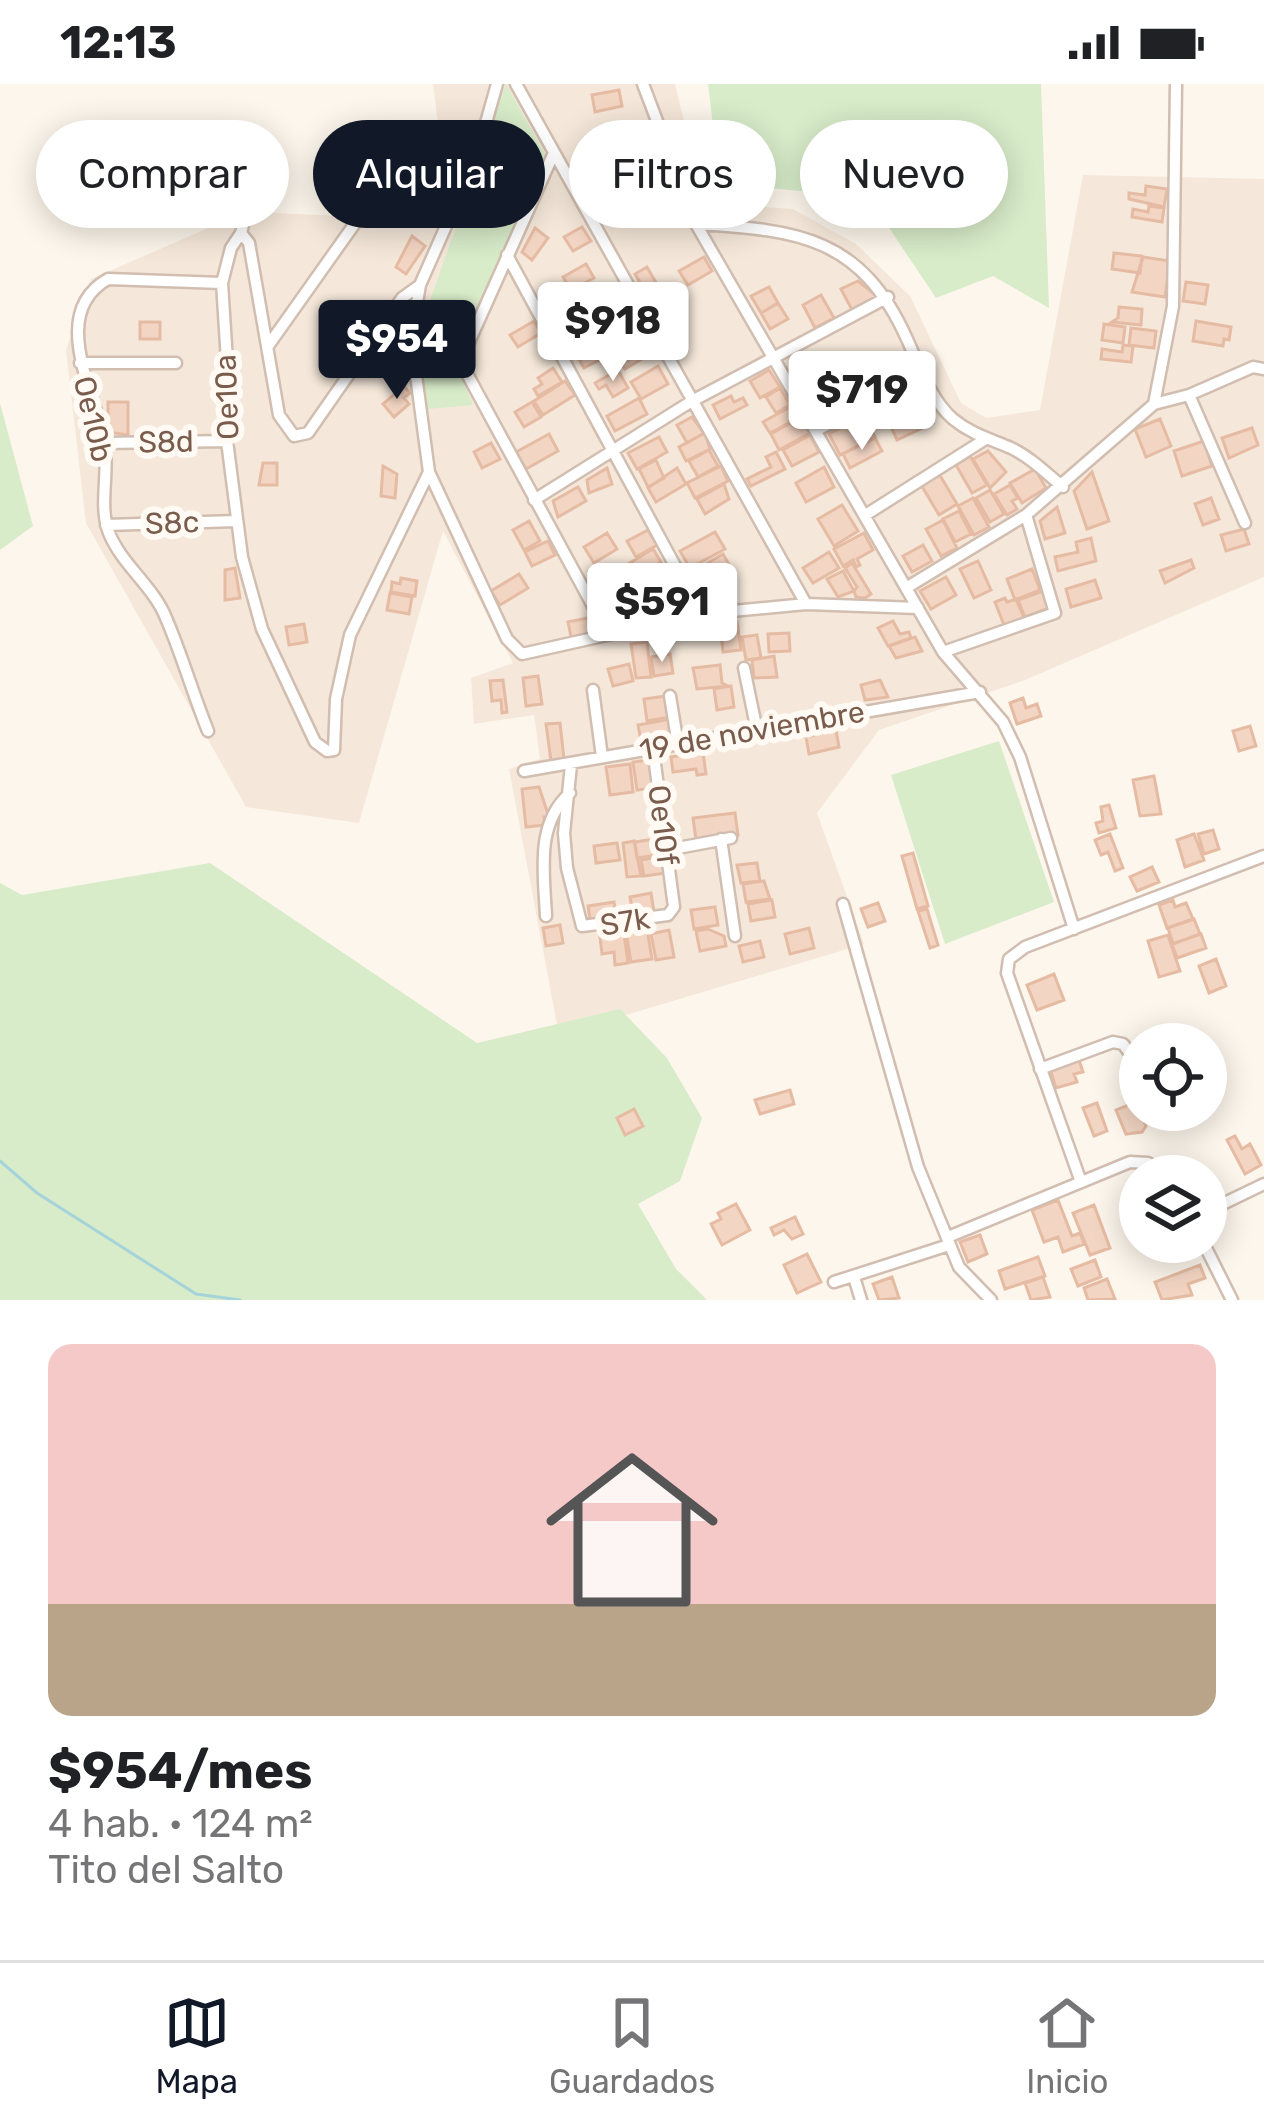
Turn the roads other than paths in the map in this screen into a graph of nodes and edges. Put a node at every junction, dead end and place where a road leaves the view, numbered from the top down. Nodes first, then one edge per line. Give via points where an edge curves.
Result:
1 (497, 84) edge
2 (516, 84) edge
3 (643, 84) edge
4 (1176, 84) edge
5 (657, 120) edge
6 (553, 155) junction
7 (242, 228) edge
8 (352, 228) edge
9 (698, 228) edge
10 (762, 228) edge
11 (241, 233) junction
12 (507, 255) junction
13 (222, 284) junction
14 (420, 285) junction
15 (888, 298) junction
16 (268, 346) junction
17 (776, 355) junction
18 (80, 363) junction
19 (176, 363) dead end
20 (1264, 369) edge
21 (924, 375) junction
22 (1189, 394) junction
23 (692, 401) junction
24 (1154, 404) junction
25 (817, 430) junction
26 (984, 440) junction
27 (227, 441) junction
28 (105, 443) junction
29 (611, 448) junction
30 (429, 472) junction
31 (1063, 487) junction
32 (534, 500) junction
33 (867, 514) junction
34 (1026, 515) junction
35 (238, 521) junction
36 (1245, 523) dead end
37 (106, 525) junction
38 (907, 588) junction
39 (806, 604) junction
40 (918, 608) junction
41 (701, 614) junction
42 (607, 632) junction
43 (944, 652) junction
44 (745, 668) dead end
45 (593, 690) dead end
46 (980, 692) junction
47 (670, 696) dead end
48 (208, 731) dead end
49 (757, 731) junction
50 (678, 745) junction
51 (653, 749) junction
52 (602, 758) junction
53 (571, 765) junction
54 (524, 771) dead end
55 (570, 793) junction
56 (667, 850) junction
57 (1264, 856) edge
58 (674, 902) joint
59 (843, 904) dead end
60 (546, 916) dead end
61 (1074, 928) junction
62 (735, 936) dead end
63 (1119, 1043) edge
64 (1040, 1069) junction
65 (1119, 1166) edge
66 (1081, 1182) junction
67 (1264, 1184) edge
68 (1227, 1202) edge
69 (949, 1241) junction
70 (1214, 1263) edge
71 (854, 1277) junction
72 (833, 1282) dead end
73 (861, 1300) edge
74 (992, 1300) edge
75 (1232, 1300) edge

1 - 14 street via 476,158
2 - 6 street
3 - 5 street
4 - 24 street via 1173,307
6 - 12 street
6 - 23 street
7 - 11 street
8 - 16 street
9 - 17 street
10 - 15 street via 833,250
11 - 13 street, Oe10a
11 - 16 street, Oe10a
12 - 29 street
12 - 32 street via 465,370
13 - 18 street, Oe10b via 108,278 82,310
13 - 27 street, Oe10a
14 - 16 street, Oe10a via 402,298 308,433 294,436 279,415
14 - 30 street via 411,338
15 - 17 street
15 - 21 street
17 - 23 street
17 - 25 street
18 - 19 street
18 - 28 street, Oe10b
20 - 22 street
21 - 25 street
21 - 26 street via 952,418
22 - 24 street
22 - 36 street
23 - 29 street
23 - 39 street
24 - 31 street
25 - 33 street
26 - 31 street via 1026,457
26 - 33 street
27 - 28 street, S8d
27 - 35 street, Oe10a
28 - 37 street, Oe10b
29 - 32 street
29 - 41 street
30 - 35 street, Oe10a via 350,635 334,750 314,742 262,629
30 - 42 street via 507,639 522,654
31 - 34 street
32 - 42 street
33 - 38 street
34 - 38 street
34 - 43 street via 1055,613
35 - 37 street, S8c
37 - 48 street, Oe10b via 165,614
38 - 40 street
39 - 40 street
39 - 41 street
40 - 43 street
41 - 42 street
43 - 46 street
44 - 49 street
45 - 52 street
46 - 49 street, 19 de noviembre
46 - 61 street via 1020,757
47 - 50 street
49 - 50 street, 19 de noviembre
50 - 51 street, 19 de noviembre
51 - 52 street, 19 de noviembre
51 - 56 street, Oe10f
52 - 53 street, 19 de noviembre
53 - 54 street, 19 de noviembre
53 - 55 street
55 - 58 street, S7k via 563,833 582,926 668,915
55 - 60 street via 545,838
56 - 58 street, Oe10f
56 - 62 street via 726,838
57 - 61 street
59 - 69 street via 917,1167
61 - 64 street via 1025,946 1006,965
63 - 64 street
64 - 66 street
65 - 66 street
66 - 69 street
67 - 68 street
69 - 71 street
69 - 74 street via 959,1267
70 - 75 street
71 - 72 street
71 - 73 street

